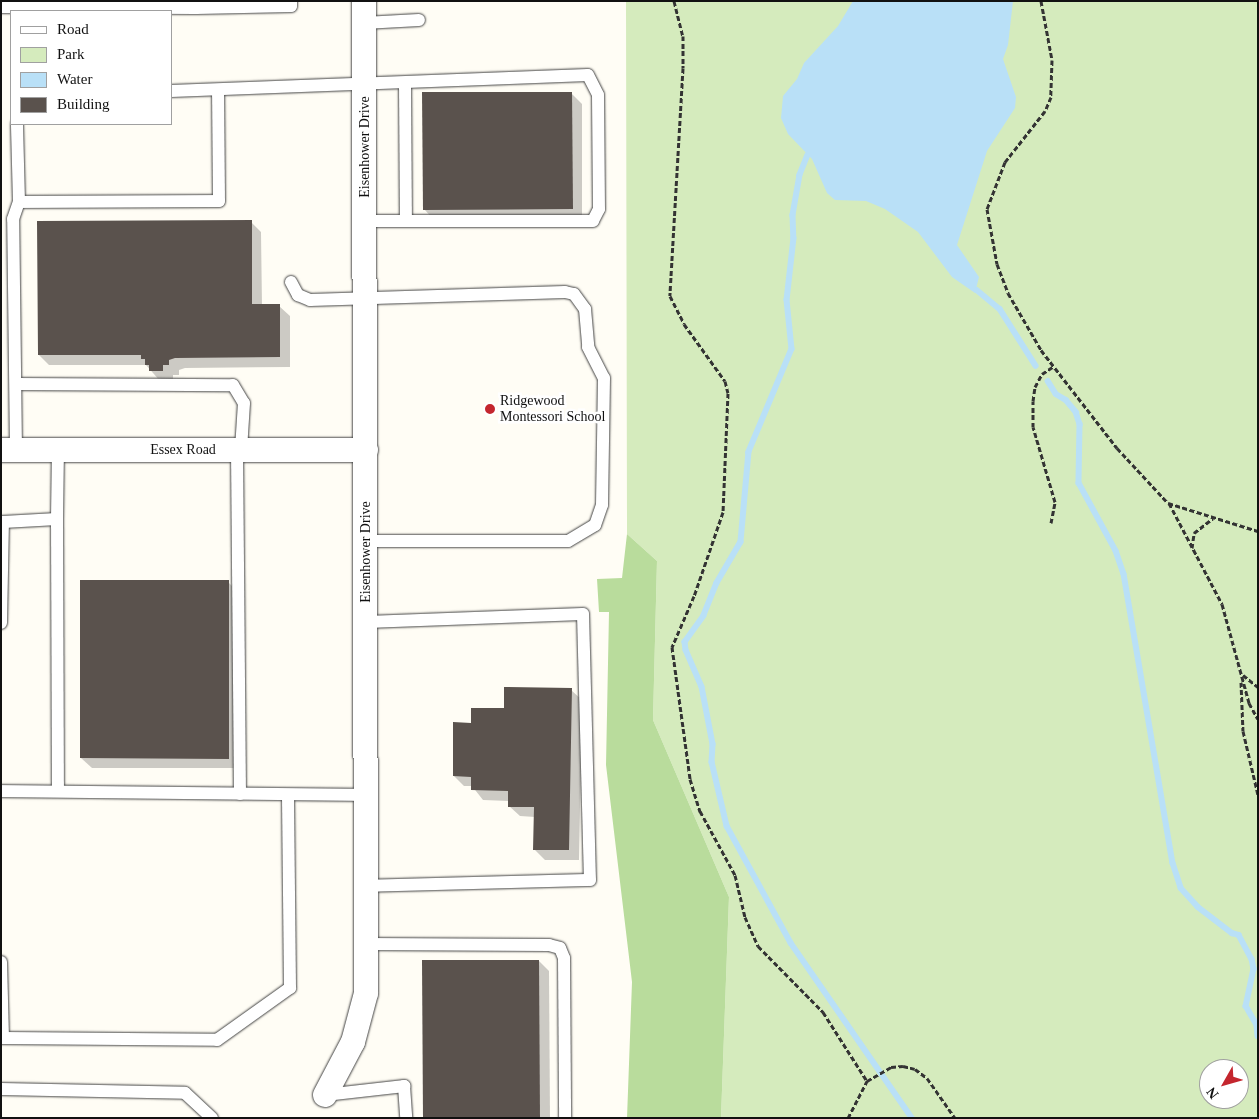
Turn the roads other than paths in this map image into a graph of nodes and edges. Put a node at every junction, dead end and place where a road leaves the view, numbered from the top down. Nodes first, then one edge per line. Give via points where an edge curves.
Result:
1 (291, 1) edge
2 (196, 5) edge
3 (1, 7) edge
4 (364, 12) edge
5 (418, 20) dead end
6 (405, 84) junction
7 (364, 86) junction
8 (172, 91) edge
9 (218, 91) junction
10 (17, 125) edge
11 (19, 202) junction
12 (365, 220) junction
13 (406, 221) junction
14 (291, 282) dead end
15 (365, 297) junction
16 (17, 384) junction
17 (9, 450) edge
18 (58, 450) junction
19 (239, 450) junction
20 (366, 450) junction
21 (57, 519) junction
22 (366, 541) junction
23 (1, 622) edge
24 (366, 622) junction
25 (1, 791) edge
26 (58, 791) junction
27 (240, 794) junction
28 (288, 795) junction
29 (366, 795) junction
30 (366, 886) junction
31 (367, 944) junction
32 (1, 962) edge
33 (1, 1089) edge
34 (325, 1095) joint
35 (212, 1118) edge
36 (406, 1118) edge
37 (565, 1118) edge

1 - 2 lane via 291,6
2 - 3 lane
4 - 5 lane
4 - 7 street, Eisenhower Drive
6 - 7 lane
6 - 13 lane
6 - 13 lane via 588,75 598,95 599,209 593,221
7 - 9 lane
7 - 12 street, Eisenhower Drive
8 - 9 lane
9 - 11 lane via 219,201
10 - 11 lane
11 - 16 lane via 13,219
12 - 13 lane
12 - 15 street, Eisenhower Drive
14 - 15 lane via 294,291 302,298
15 - 20 street, Eisenhower Drive
15 - 22 lane via 574,294 585,309 588,347 604,378 602,505 595,525 584,534 568,541 550,542
16 - 17 lane
16 - 19 lane via 233,385 244,404
17 - 18 street, Essex Road
18 - 19 street, Essex Road
18 - 21 lane
19 - 20 street, Essex Road
19 - 27 lane
20 - 22 street, Eisenhower Drive
21 - 23 lane via 3,522
21 - 26 lane
22 - 24 street, Eisenhower Drive
24 - 29 street, Eisenhower Drive
24 - 30 lane via 583,614 590,880
25 - 26 lane
26 - 27 lane
27 - 28 lane
28 - 29 lane
28 - 32 lane via 290,988 217,1040 3,1038
29 - 30 street, Eisenhower Drive
30 - 31 street, Eisenhower Drive
31 - 34 street, Eisenhower Drive via 366,993 353,1042
31 - 37 lane via 549,944 560,948 564,958
33 - 35 lane via 185,1093
34 - 36 lane via 404,1086

